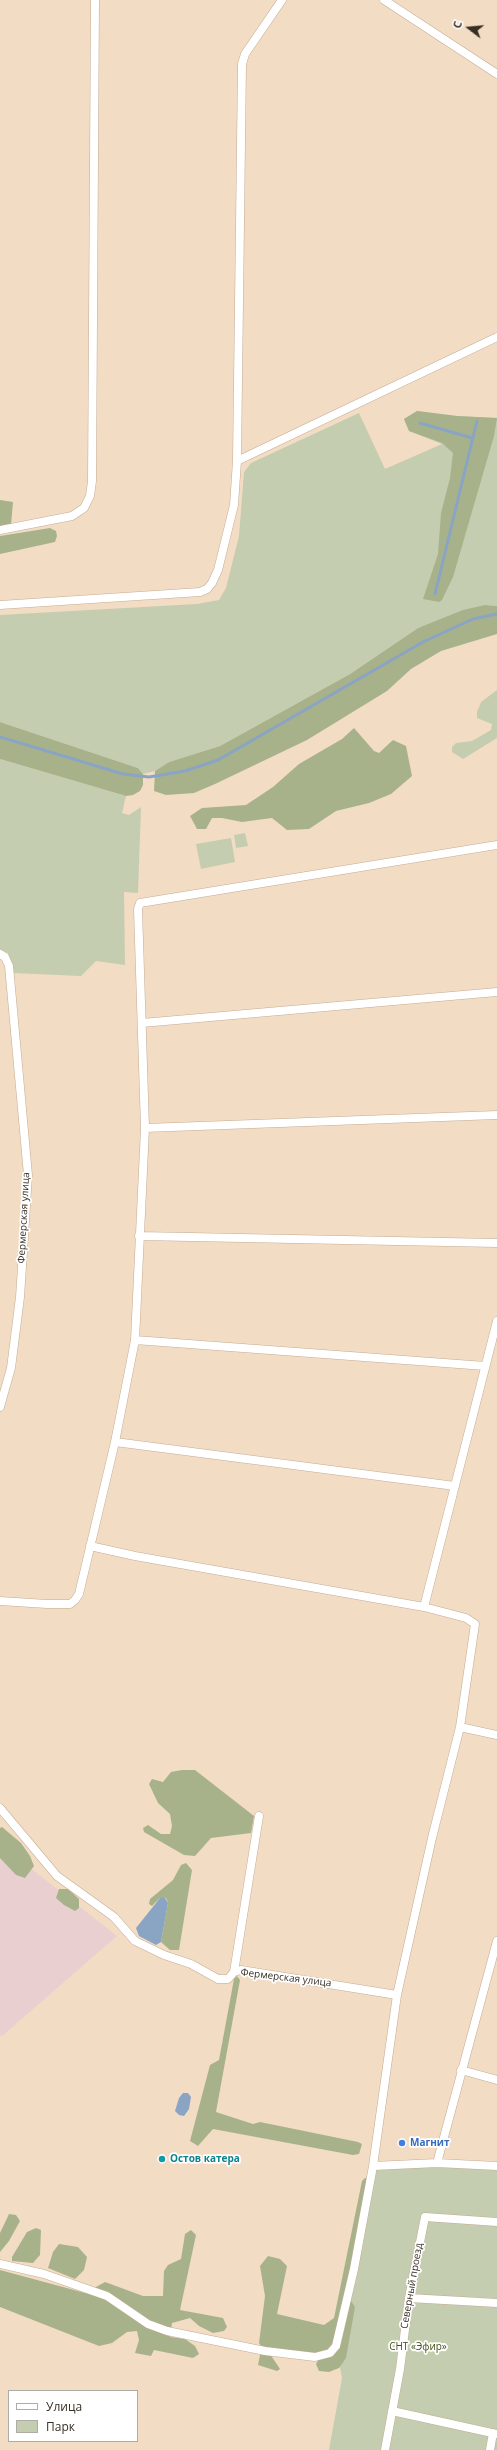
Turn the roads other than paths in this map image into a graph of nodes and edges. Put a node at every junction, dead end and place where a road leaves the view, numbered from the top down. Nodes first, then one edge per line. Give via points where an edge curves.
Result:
1 (95, 0) edge
2 (282, 0) edge
3 (384, 0) edge
4 (497, 74) edge
5 (497, 337) edge
6 (237, 461) junction
7 (0, 530) edge
8 (0, 605) edge
9 (497, 845) edge
10 (2, 955) edge
11 (497, 992) edge
12 (142, 1024) junction
13 (497, 1115) edge
14 (145, 1128) junction
15 (139, 1236) junction
16 (497, 1243) edge
17 (497, 1321) edge
18 (135, 1340) junction
19 (485, 1366) junction
20 (0, 1407) edge
21 (115, 1442) junction
22 (454, 1486) junction
23 (90, 1546) junction
24 (0, 1601) edge
25 (424, 1607) junction
26 (460, 1727) junction
27 (497, 1735) edge
28 (0, 1808) edge
29 (259, 1816) dead end
30 (497, 1941) edge
31 (493, 1970) edge
32 (234, 1972) junction
33 (398, 1995) junction
34 (461, 2070) junction
35 (497, 2080) edge
36 (437, 2163) junction
37 (373, 2166) junction
38 (497, 2166) edge
39 (497, 2222) edge
40 (0, 2264) edge
41 (409, 2298) junction
42 (497, 2303) edge
43 (392, 2411) junction
44 (495, 2434) edge
45 (385, 2450) edge
46 (490, 2450) edge

1 - 7 street via 90,496 84,508 72,516
2 - 6 street via 245,54 242,64
3 - 4 street
5 - 6 street
6 - 8 street via 234,505 218,570 207,589 200,592
9 - 12 street via 140,904 138,909
10 - 20 street, Фермерская улица via 9,966 28,1175 20,1297 11,1368
11 - 12 street
12 - 14 street
13 - 14 street
14 - 15 street
15 - 16 street
15 - 18 street
17 - 19 street
18 - 19 street
18 - 21 street
19 - 22 street
21 - 22 street
21 - 23 street
22 - 25 street
23 - 24 street via 79,1594 70,1604
23 - 25 street
25 - 26 street via 466,1618 475,1624
26 - 27 street
26 - 33 street via 432,1838
28 - 32 street, Фермерская улица via 57,1876 114,1917 135,1941 218,1978 228,1979
29 - 32 street
30 - 31 street
31 - 34 street
32 - 33 street, Фермерская улица via 241,1970
33 - 37 street
34 - 35 street
34 - 36 street
36 - 37 street
36 - 38 street
37 - 40 street via 354,2269 336,2346 330,2353 315,2357 167,2331 148,2324 106,2296 44,2274
39 - 41 street, Северный проезд via 425,2218
41 - 42 street
41 - 43 street, Северный проезд
43 - 44 street
43 - 45 street, Северный проезд
44 - 46 street

